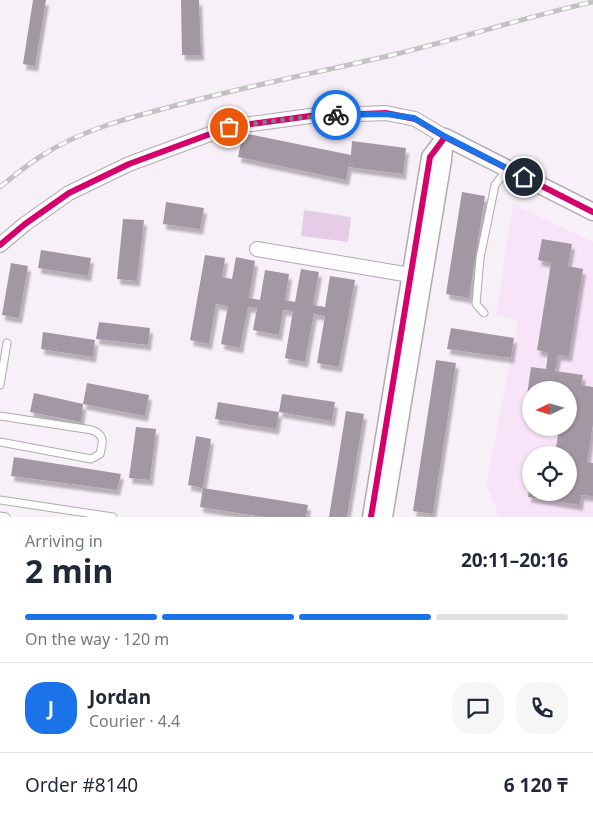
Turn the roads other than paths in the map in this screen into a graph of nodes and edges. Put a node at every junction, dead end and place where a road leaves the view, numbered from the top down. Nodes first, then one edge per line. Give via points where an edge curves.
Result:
1 (444, 136) junction
2 (507, 168) junction
3 (593, 212) edge
4 (0, 245) edge
5 (257, 249) dead end
6 (410, 275) junction
7 (484, 313) dead end
8 (7, 343) dead end
9 (0, 384) edge
10 (0, 416) edge
11 (0, 442) edge
12 (0, 500) edge
13 (0, 516) edge
14 (6, 517) edge
15 (113, 517) edge
16 (371, 517) edge
17 (384, 517) edge

1 - 2 street
1 - 4 street via 414,118 386,114 310,116 229,127 130,164 69,193
1 - 6 street via 430,157
1 - 17 street via 443,160
2 - 3 street
2 - 7 lane via 495,185 480,258 476,304
5 - 6 street
6 - 16 street
8 - 9 lane
10 - 11 lane via 92,430 102,437 103,442 100,454 91,458
12 - 15 lane
13 - 14 lane

